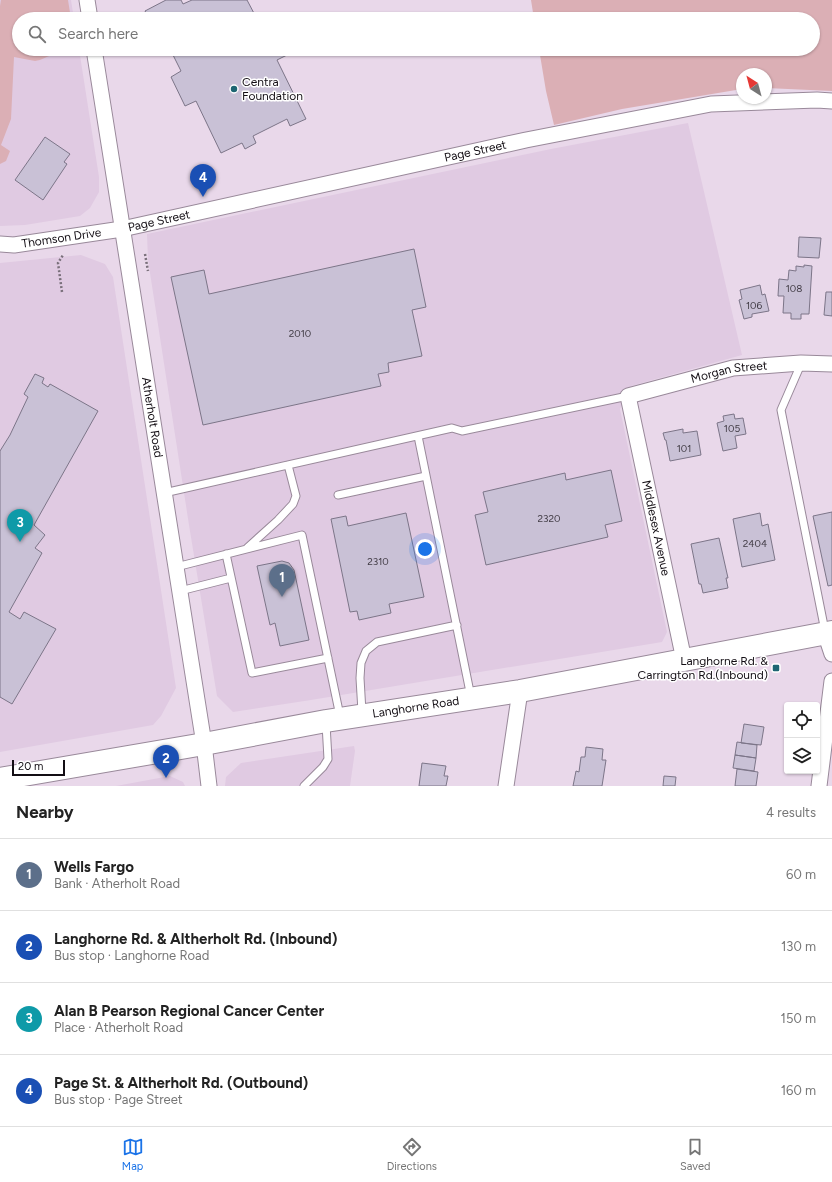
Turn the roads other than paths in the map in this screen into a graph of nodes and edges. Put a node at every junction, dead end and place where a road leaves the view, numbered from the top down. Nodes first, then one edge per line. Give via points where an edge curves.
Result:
1 (87, 0) edge
2 (89, 12) edge
3 (95, 56) edge
4 (832, 101) edge
5 (122, 230) junction
6 (0, 244) edge
7 (801, 362) junction
8 (832, 364) edge
9 (628, 396) junction
10 (418, 436) junction
11 (288, 465) junction
12 (426, 476) junction
13 (164, 493) junction
14 (338, 495) dead end
15 (246, 549) junction
16 (226, 554) junction
17 (176, 567) junction
18 (231, 578) junction
19 (180, 591) junction
20 (456, 625) junction
21 (828, 632) edge
22 (832, 654) edge
23 (328, 658) junction
24 (684, 660) junction
25 (832, 681) edge
26 (520, 691) junction
27 (472, 699) junction
28 (362, 715) junction
29 (333, 720) junction
30 (204, 744) junction
31 (10, 781) edge
32 (209, 786) edge
33 (304, 786) edge
34 (506, 786) edge
35 (818, 786) edge

1 - 2 street
3 - 5 street, Atherholt Road
4 - 5 street, Page Street via 711,104 473,152
5 - 6 street, Thomson Drive via 14,245
5 - 13 street, Atherholt Road
7 - 8 street, Morgan Street
7 - 9 street, Morgan Street via 733,368
7 - 21 lane via 781,410
9 - 10 lane via 462,431 452,428
9 - 24 street, Middlesex Avenue
10 - 11 lane
10 - 12 lane
11 - 13 lane
11 - 15 lane via 296,496 293,504
12 - 14 lane
12 - 20 lane
13 - 17 street, Atherholt Road
15 - 16 lane
15 - 23 lane via 302,534
16 - 17 lane
16 - 18 lane
17 - 19 street, Atherholt Road
18 - 19 lane
18 - 23 lane via 252,674
19 - 30 street, Atherholt Road
20 - 27 lane
20 - 28 lane via 377,642 366,651 360,670
21 - 22 street
21 - 24 main road, Langhorne Road
23 - 29 lane
24 - 26 main road, Langhorne Road
25 - 35 street
26 - 27 main road, Langhorne Road
26 - 34 street
27 - 28 main road, Langhorne Road
28 - 29 main road, Langhorne Road
29 - 30 main road, Langhorne Road
29 - 33 lane via 328,759
30 - 31 main road, Langhorne Road
30 - 32 street, Atherholt Road

